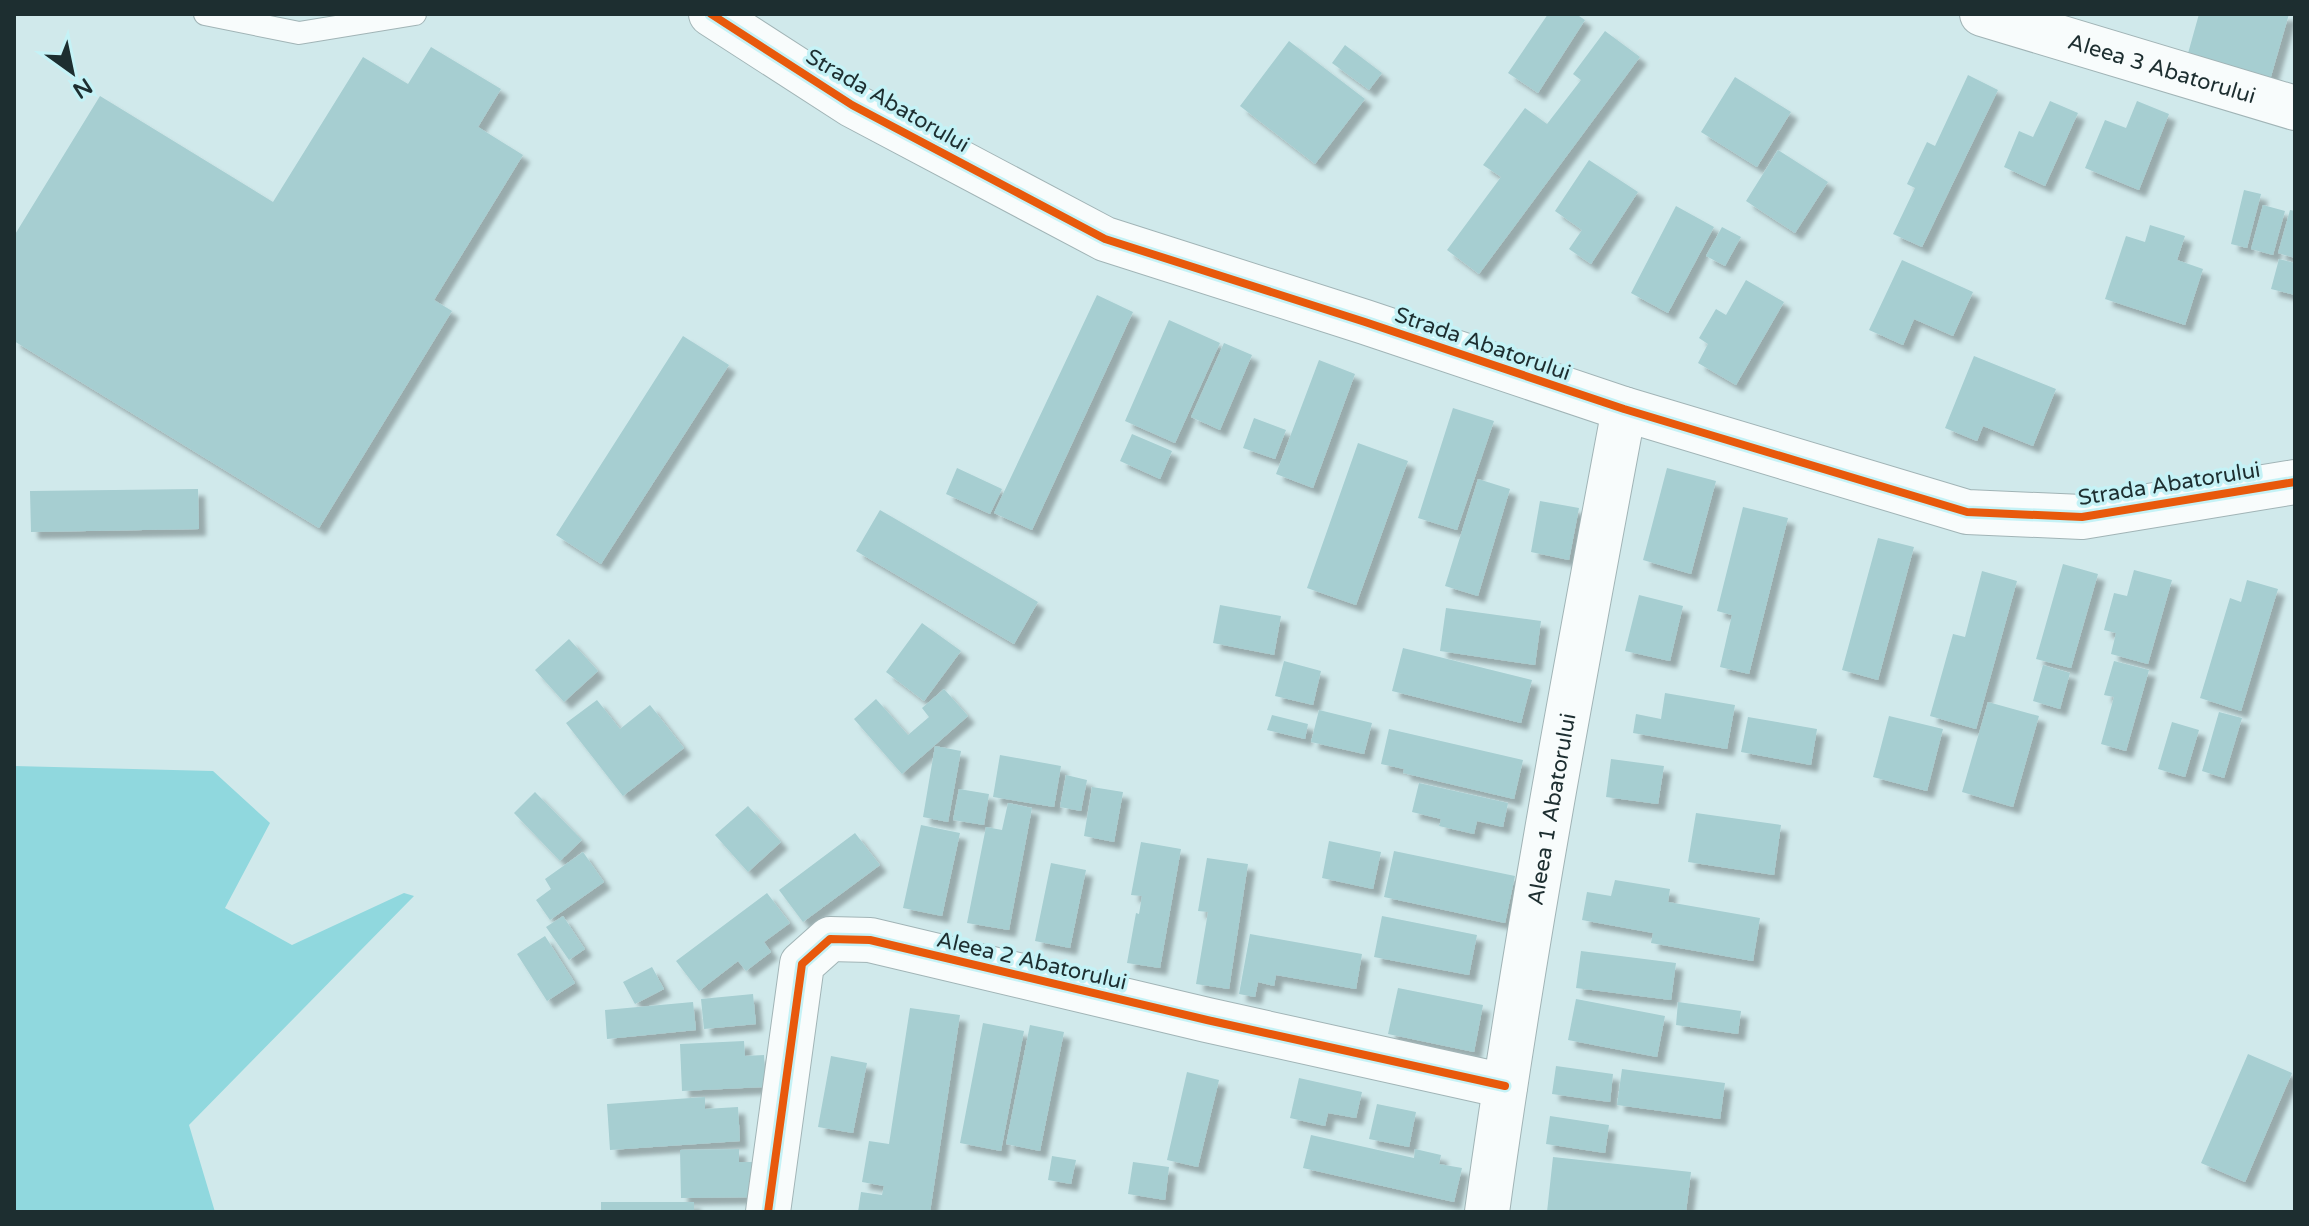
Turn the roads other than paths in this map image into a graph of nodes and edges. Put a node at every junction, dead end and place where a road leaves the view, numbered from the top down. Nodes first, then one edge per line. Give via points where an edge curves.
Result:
1 (205, 14) edge
2 (415, 14) edge
3 (711, 14) edge
4 (1982, 14) edge
5 (2295, 108) edge
6 (1624, 409) junction
7 (2295, 482) edge
8 (1505, 1086) junction
9 (768, 1212) edge
10 (1487, 1212) edge

1 - 2 lane via 299,33
3 - 6 street, Strada Abatorului via 852,105 1105,239
4 - 5 street, Aleea 3 Abatorului
6 - 7 street, Strada Abatorului via 1967,512 2082,517
6 - 8 street, Aleea 1 Abatorului
8 - 9 street, Aleea 2 Abatorului via 870,940 830,939 802,964
8 - 10 street, Aleea 1 Abatorului

